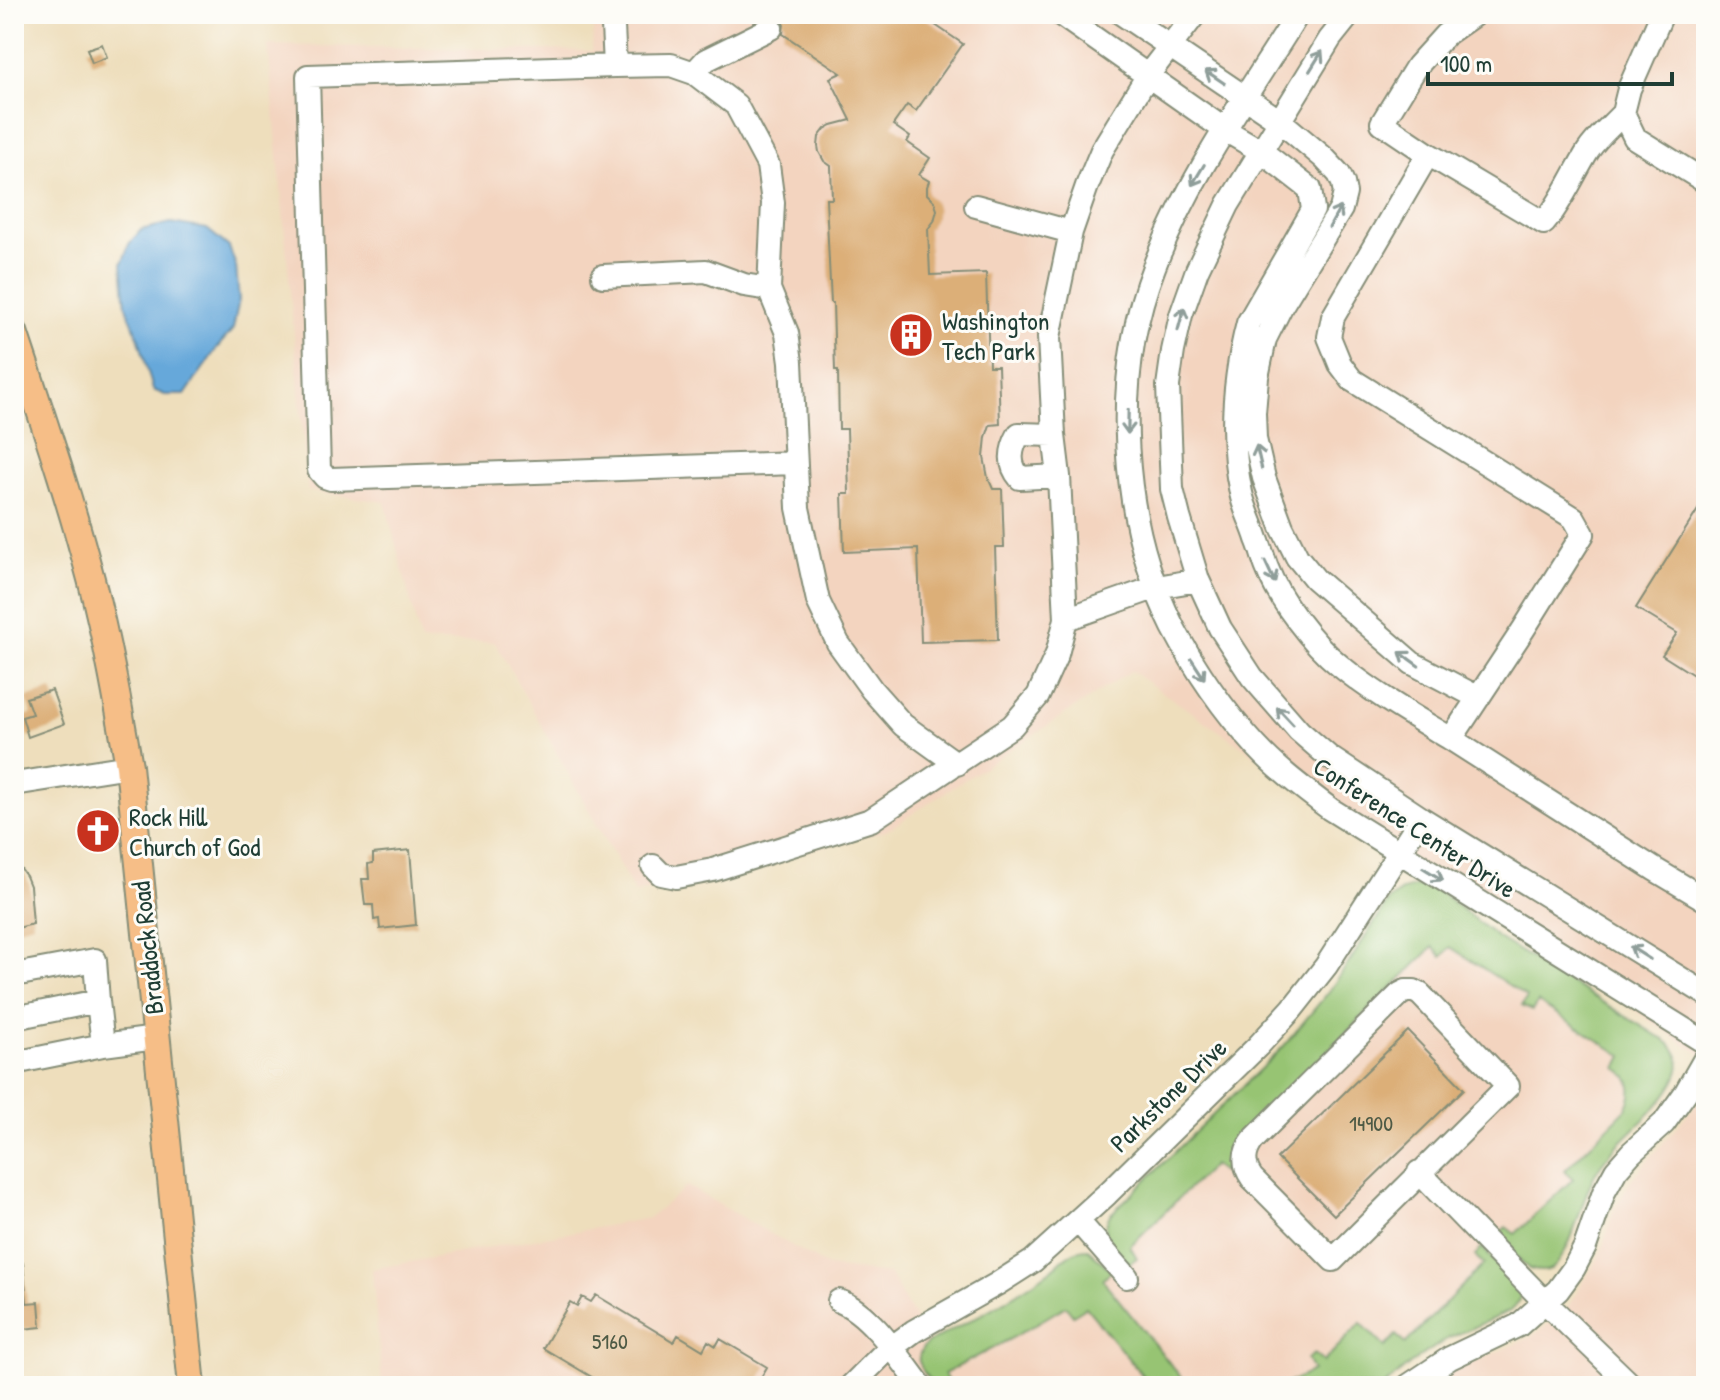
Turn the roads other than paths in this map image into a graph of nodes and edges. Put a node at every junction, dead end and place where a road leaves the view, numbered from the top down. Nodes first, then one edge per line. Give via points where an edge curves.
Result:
1 (615, 14) edge
2 (1060, 14) edge
3 (1122, 14) edge
4 (1195, 14) edge
5 (1298, 14) edge
6 (1350, 14) edge
7 (1475, 14) edge
8 (1662, 14) edge
9 (771, 28) dead end
10 (1169, 46) junction
11 (615, 66) junction
12 (694, 73) junction
13 (1148, 75) junction
14 (1246, 98) junction
15 (1623, 113) junction
16 (1280, 121) junction
17 (1225, 130) junction
18 (1261, 151) junction
19 (1428, 154) junction
20 (1706, 182) edge
21 (976, 206) dead end
22 (1071, 232) junction
23 (603, 276) dead end
24 (769, 289) junction
25 (14, 332) edge
26 (1054, 435) junction
27 (795, 463) junction
28 (1059, 476) junction
29 (1282, 527) junction
30 (1257, 536) junction
31 (1198, 580) junction
32 (1157, 587) junction
33 (1066, 619) junction
34 (1477, 697) junction
35 (1451, 739) junction
36 (957, 764) junction
37 (129, 766) junction
38 (14, 784) edge
39 (1421, 818) junction
40 (1399, 853) junction
41 (653, 866) dead end
42 (1706, 900) edge
43 (14, 975) edge
44 (1706, 994) edge
45 (98, 1001) junction
46 (14, 1018) edge
47 (156, 1038) junction
48 (1706, 1043) edge
49 (103, 1045) junction
50 (1706, 1057) edge
51 (14, 1063) edge
52 (1419, 1172) junction
53 (1078, 1221) junction
54 (1127, 1277) dead end
55 (839, 1301) dead end
56 (1545, 1302) junction
57 (891, 1348) junction
58 (192, 1386) edge
59 (851, 1386) edge
60 (921, 1386) edge
61 (1408, 1386) edge
62 (1632, 1386) edge

1 - 11 street
2 - 13 street
3 - 10 street
4 - 10 street
5 - 14 street, Conference Center Drive
16 -> 6 street, Conference Center Drive
7 - 19 street via 1445,35 1417,66 1382,123
8 - 15 street
9 - 12 street via 706,60
10 - 13 street
14 -> 10 street
11 - 12 street via 671,65
11 - 27 street via 308,76 319,470 331,479
12 - 24 street via 736,105 768,165 773,203
13 - 17 street
13 - 22 street via 1102,150
14 - 16 street
14 - 17 street, Conference Center Drive
15 - 19 street via 1591,147 1544,223
15 - 20 street via 1635,138
16 - 18 street, Conference Center Drive
29 -> 16 street via 1255,439 1257,377 1265,339 1341,209 1345,193 1339,174
17 - 18 street
17 -> 32 street, Conference Center Drive via 1168,234 1143,299 1129,374 1128,467
18 - 30 street via 1310,189 1313,210 1248,323 1243,343 1234,437 1241,494
31 -> 18 street, Conference Center Drive via 1172,489 1168,386 1173,351 1197,270
19 - 34 street via 1333,317 1329,337 1340,364 1352,380 1574,518 1583,534
21 - 22 street
22 - 26 street via 1049,337
23 - 24 street via 706,271
24 - 27 street via 787,333
25 - 37 main road, Braddock Road via 91,579
26 - 28 street
26 - 28 street via 1019,434 1011,460 1020,478
27 - 36 street via 805,548 818,601 838,643 903,725
28 - 33 street
29 - 30 street
34 -> 29 street via 1412,663 1338,600 1297,557
30 -> 35 street via 1268,571 1310,637 1350,673
31 - 32 street
39 -> 31 street, Conference Center Drive via 1299,731 1252,677 1220,628
32 - 33 street
32 -> 40 street, Conference Center Drive via 1195,665 1257,747 1330,809
33 - 36 street via 1038,696 1012,726
34 - 35 street
35 - 42 street
36 - 41 street via 871,820 817,839 676,877
37 - 38 street
37 - 47 main road, Braddock Road
39 - 40 street, Parkstone Drive
44 -> 39 street, Conference Center Drive
40 -> 48 street, Conference Center Drive
40 - 53 street, Parkstone Drive via 1292,1009
43 - 45 street via 95,960
45 - 46 street
45 - 49 street
47 - 49 street
47 - 58 main road, Braddock Road
49 - 51 street
50 - 56 street via 1664,1123 1616,1170 1574,1268
52 - 52 street via 1508,1086 1420,994 1406,991 1253,1140 1244,1162 1252,1178 1333,1260
52 - 56 street
53 - 54 street
53 - 57 street, Parkstone Drive via 1033,1261
55 - 57 street via 856,1309
56 - 61 street via 1519,1325 1450,1358
56 - 62 street
57 - 59 street, Parkstone Drive
57 - 60 street

